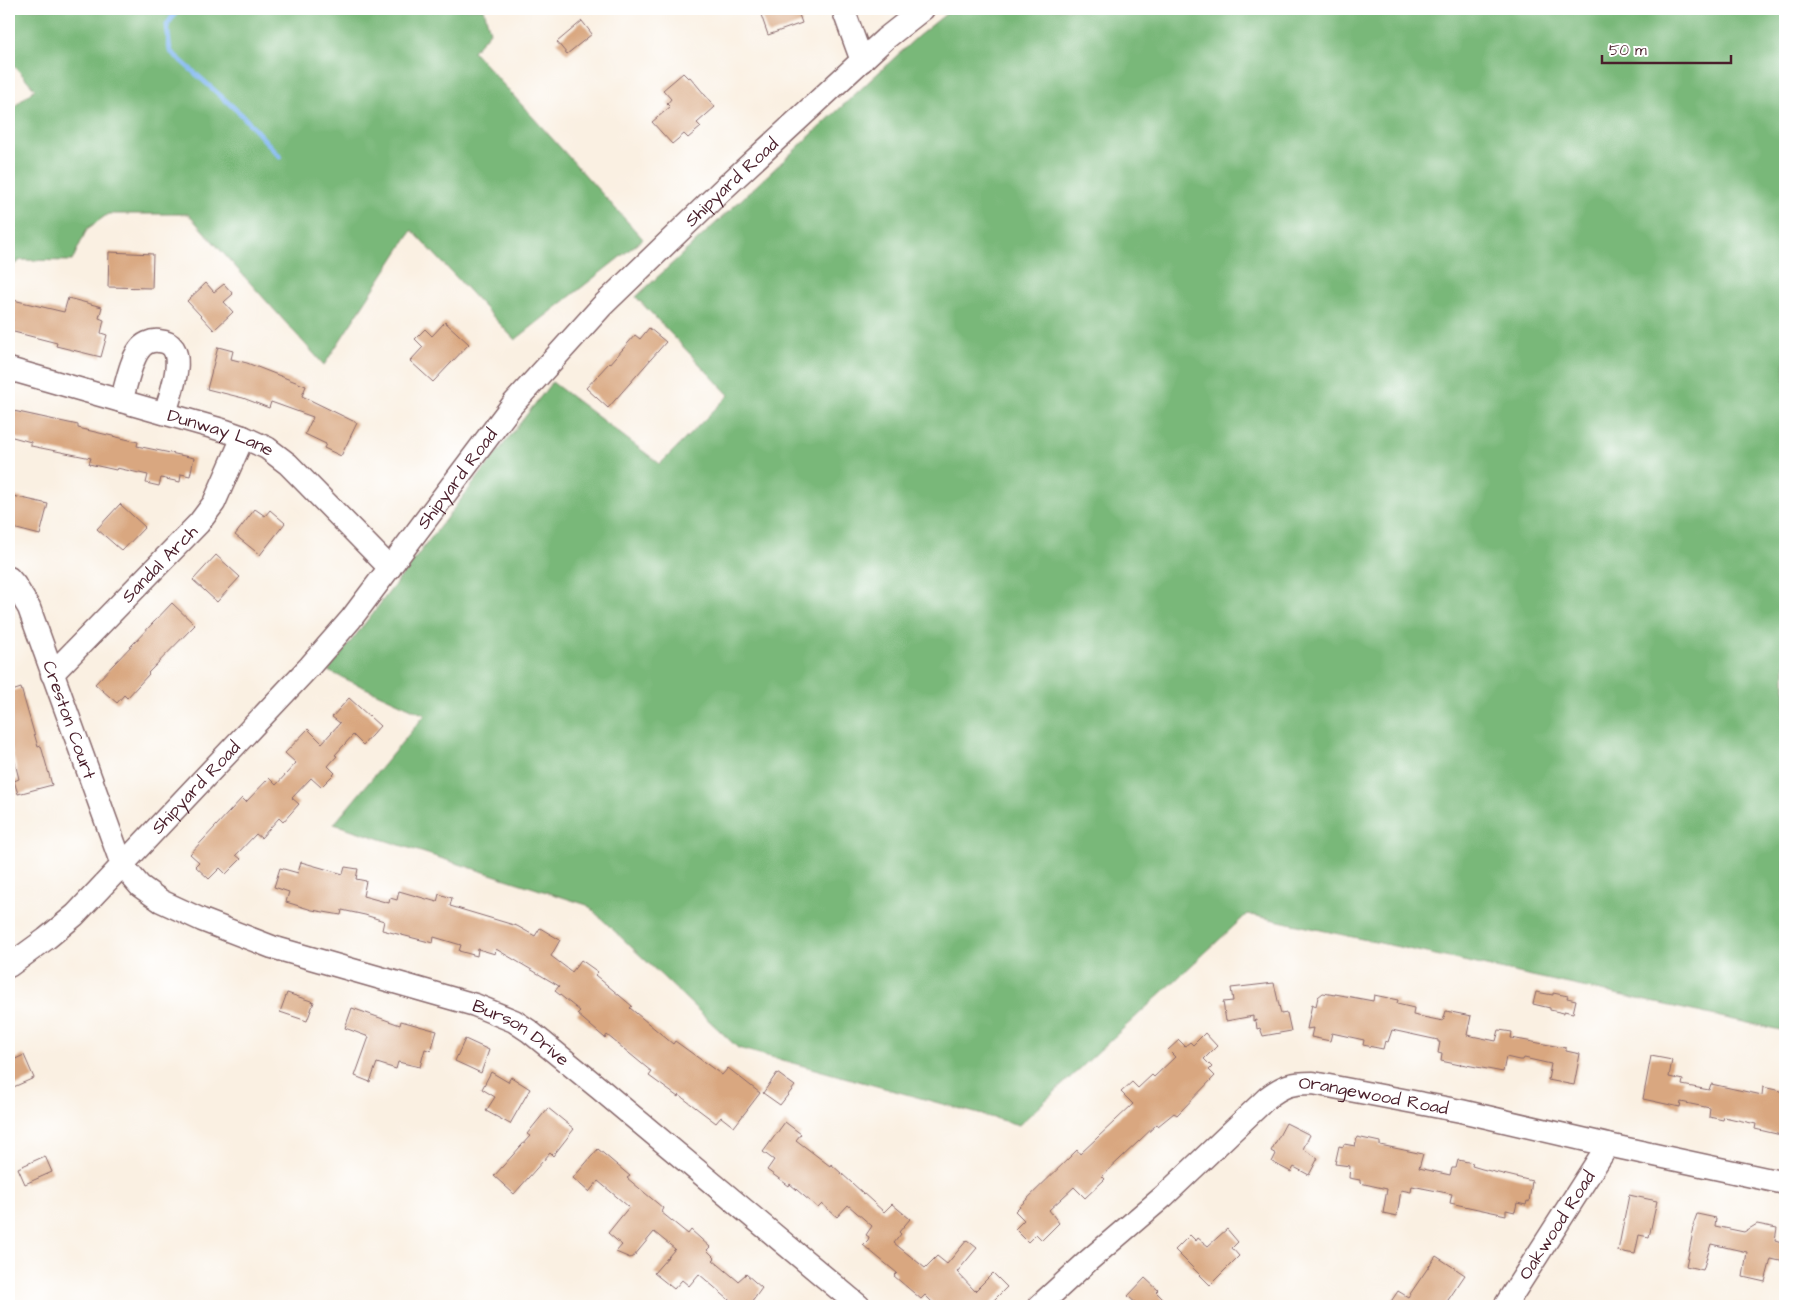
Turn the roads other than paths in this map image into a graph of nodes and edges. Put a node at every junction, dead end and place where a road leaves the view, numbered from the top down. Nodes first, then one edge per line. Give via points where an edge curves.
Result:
1 (843, 9) edge
2 (922, 9) edge
3 (862, 61) junction
4 (9, 369) edge
5 (121, 401) junction
6 (164, 413) junction
7 (243, 437) junction
8 (390, 568) junction
9 (9, 578) edge
10 (52, 674) junction
11 (122, 865) junction
12 (9, 966) edge
13 (1608, 1145) junction
14 (1785, 1183) edge
15 (859, 1306) edge
16 (1039, 1306) edge
17 (1505, 1306) edge

1 - 3 street
2 - 3 street, Shipyard Road
3 - 8 street, Shipyard Road via 602,306 514,404
4 - 5 street, Dunway Lane
5 - 6 street, Dunway Lane
5 - 6 street via 139,350 154,340 164,341 176,352 177,362
6 - 7 street, Dunway Lane
7 - 8 street, Dunway Lane via 288,464
7 - 10 street, Sandal Arch via 214,503 199,522
8 - 11 street, Shipyard Road via 310,666
9 - 10 street, Creston Court via 29,608
10 - 11 street, Creston Court
11 - 12 street, Shipyard Road via 75,915
11 - 15 street, Burson Drive via 140,886 161,901 202,920 272,947 475,1005 514,1021 600,1088
13 - 14 street, Orangewood Road
13 - 16 street, Orangewood Road via 1461,1111 1312,1082 1293,1083 1267,1098 1164,1196
13 - 17 street, Oakwood Road

